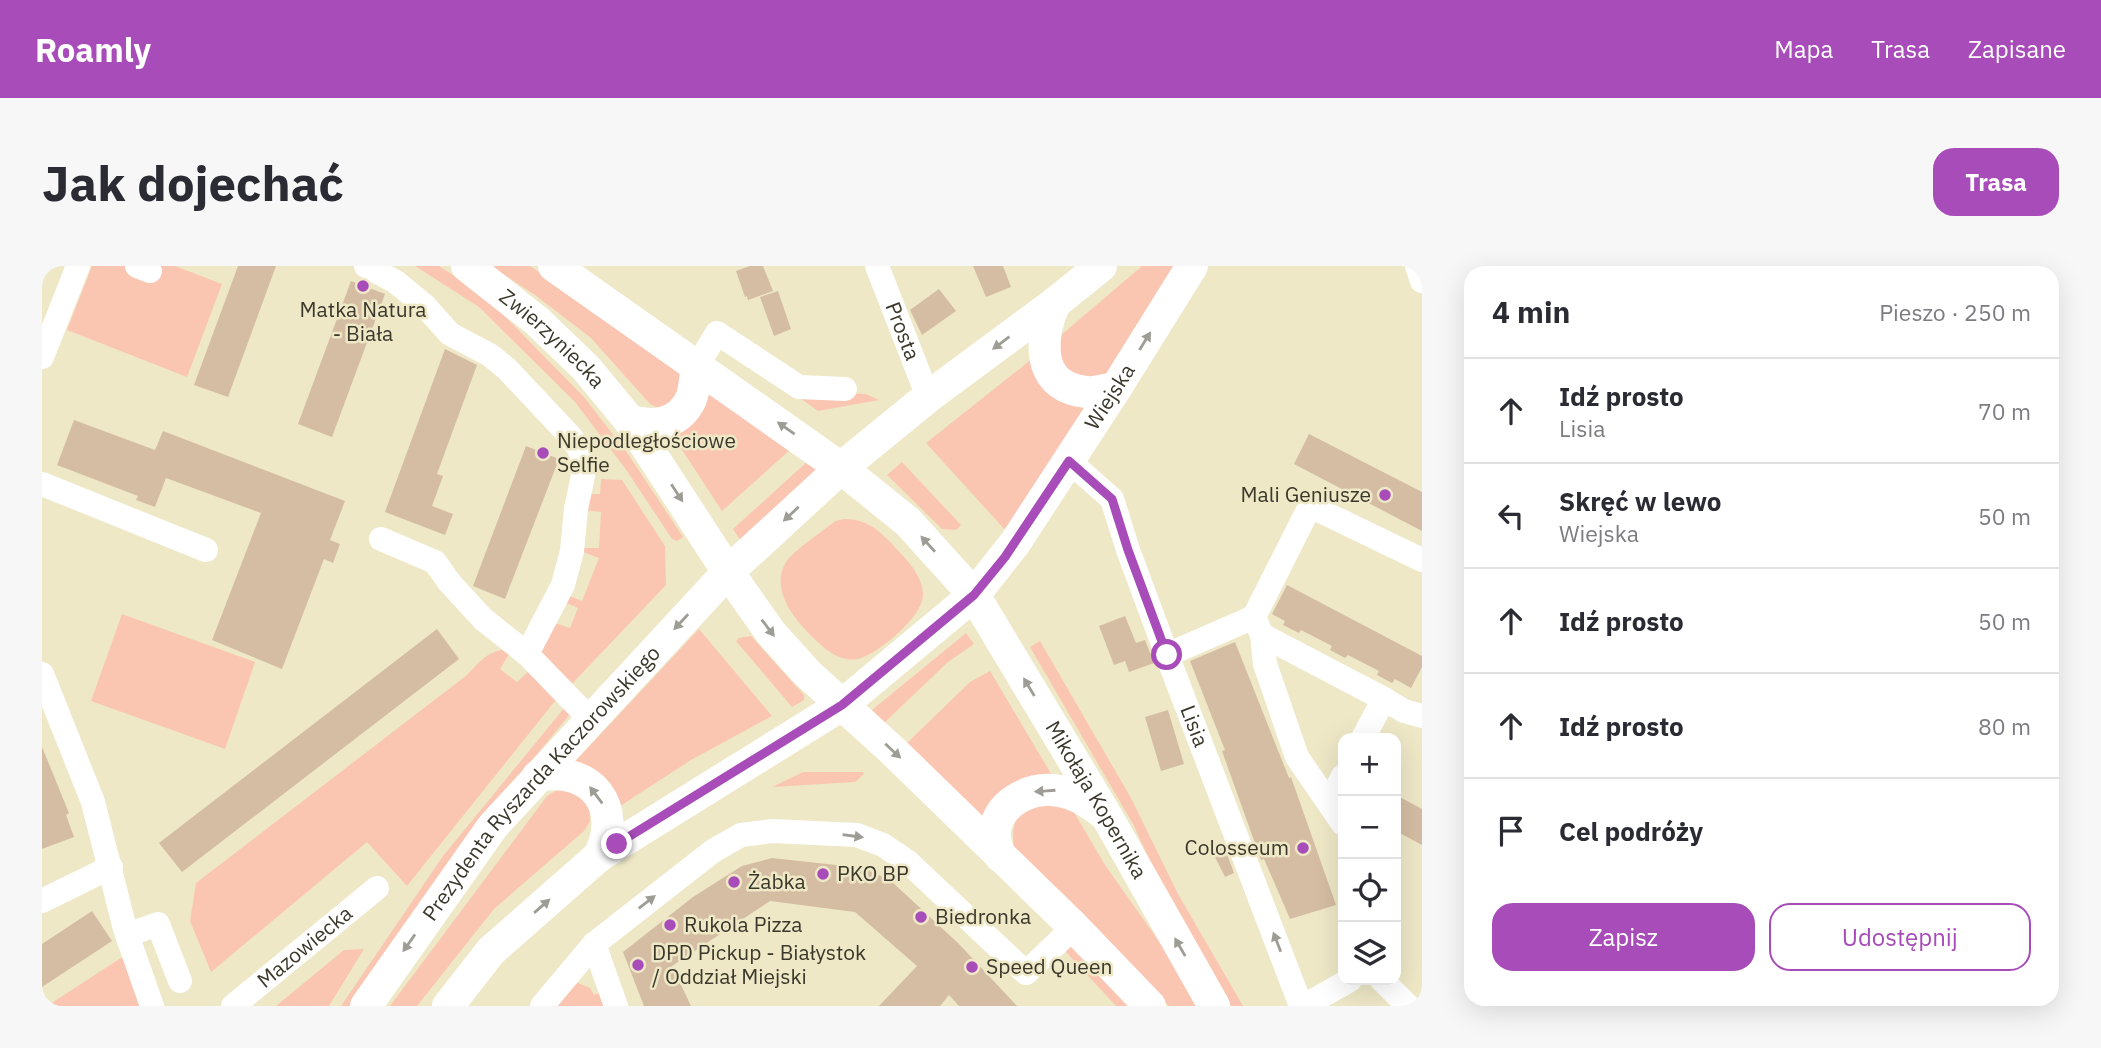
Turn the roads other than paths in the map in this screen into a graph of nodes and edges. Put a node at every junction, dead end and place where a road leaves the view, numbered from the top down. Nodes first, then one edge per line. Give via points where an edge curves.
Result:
1 (78, 266) edge
2 (366, 266) edge
3 (467, 266) edge
4 (554, 266) edge
5 (877, 266) edge
6 (1101, 266) edge
7 (1192, 266) edge
8 (1417, 266) edge
9 (1422, 281) edge
10 (1055, 303) junction
11 (42, 357) edge
12 (697, 366) junction
13 (1116, 387) junction
14 (845, 390) dead end
15 (928, 397) junction
16 (629, 419) junction
17 (1069, 461) junction
18 (841, 468) junction
19 (42, 484) edge
20 (381, 539) dead end
21 (206, 550) dead end
22 (1422, 560) edge
23 (728, 572) junction
24 (974, 595) junction
25 (1258, 626) junction
26 (527, 654) junction
27 (1167, 655) junction
28 (42, 674) edge
29 (1384, 699) junction
30 (842, 705) junction
31 (1422, 716) edge
32 (590, 719) junction
33 (1366, 733) edge
34 (538, 776) junction
35 (1336, 813) edge
36 (1106, 815) junction
37 (598, 856) junction
38 (1000, 856) junction
39 (111, 867) junction
40 (376, 888) dead end
41 (42, 901) edge
42 (1074, 927) junction
43 (127, 935) junction
44 (594, 944) junction
45 (180, 981) dead end
46 (1341, 985) edge
47 (1387, 985) edge
48 (152, 1006) edge
49 (233, 1006) edge
50 (366, 1006) edge
51 (448, 1006) edge
52 (541, 1006) edge
53 (616, 1006) edge
54 (1150, 1006) edge
55 (1214, 1006) edge
56 (1303, 1006) edge
57 (1408, 1006) edge

1 - 11 street
2 - 26 street via 397,282 450,334 507,369 580,450 583,476 572,551 563,585
3 - 16 main road, Zwierzyniecka via 537,321 586,368
4 - 12 main road
5 - 15 street, Prosta
6 - 10 main road
13 -> 7 main road, Wiejska
8 - 9 street
10 - 13 main road via 1045,330 1049,370 1060,384 1076,390 1092,393
10 -> 15 main road
12 - 14 street via 717,333 799,387
12 - 16 main road via 691,399 683,411 657,425
18 -> 12 main road
13 - 17 main road, Wiejska
15 - 18 main road
16 -> 23 main road, Zwierzyniecka
17 - 24 main road, Wiejska
17 - 27 street, Lisia via 1112,499
18 -> 23 main road, Prezydenta Ryszarda Kaczorowskiego
24 -> 18 main road, Mikołaja Kopernika via 908,522
19 - 21 street
20 - 26 street via 435,562 483,619
22 - 25 street via 1310,506
23 -> 30 main road, Zwierzyniecka via 771,633
23 -> 32 main road, Prezydenta Ryszarda Kaczorowskiego
24 - 30 main road, Wiejska
36 -> 24 main road, Mikołaja Kopernika
25 - 27 street
25 - 29 street
25 - 35 street via 1265,664 1297,757
26 - 32 street
56 -> 27 street, Lisia
28 - 39 street via 93,802
29 - 31 street
29 - 33 street
30 - 37 main road
30 -> 38 main road
32 - 34 main road, Prezydenta Ryszarda Kaczorowskiego
37 -> 34 main road via 608,825 598,794 571,775
34 -> 50 main road, Prezydenta Ryszarda Kaczorowskiego via 492,826
36 -> 38 main road via 1083,798 1060,791 1039,790 1021,796 997,823
55 -> 36 main road, Mikołaja Kopernika
51 -> 37 main road via 491,951
38 - 42 main road
39 - 41 street
39 - 43 street
40 - 49 street, Mazowiecka
44 -> 42 street via 713,851 741,835 772,831 857,835 883,845 908,862 1026,973
42 - 54 main road
43 - 45 street via 158,924
43 - 48 street
44 - 52 street
44 - 53 street
46 - 56 street
47 - 57 street

